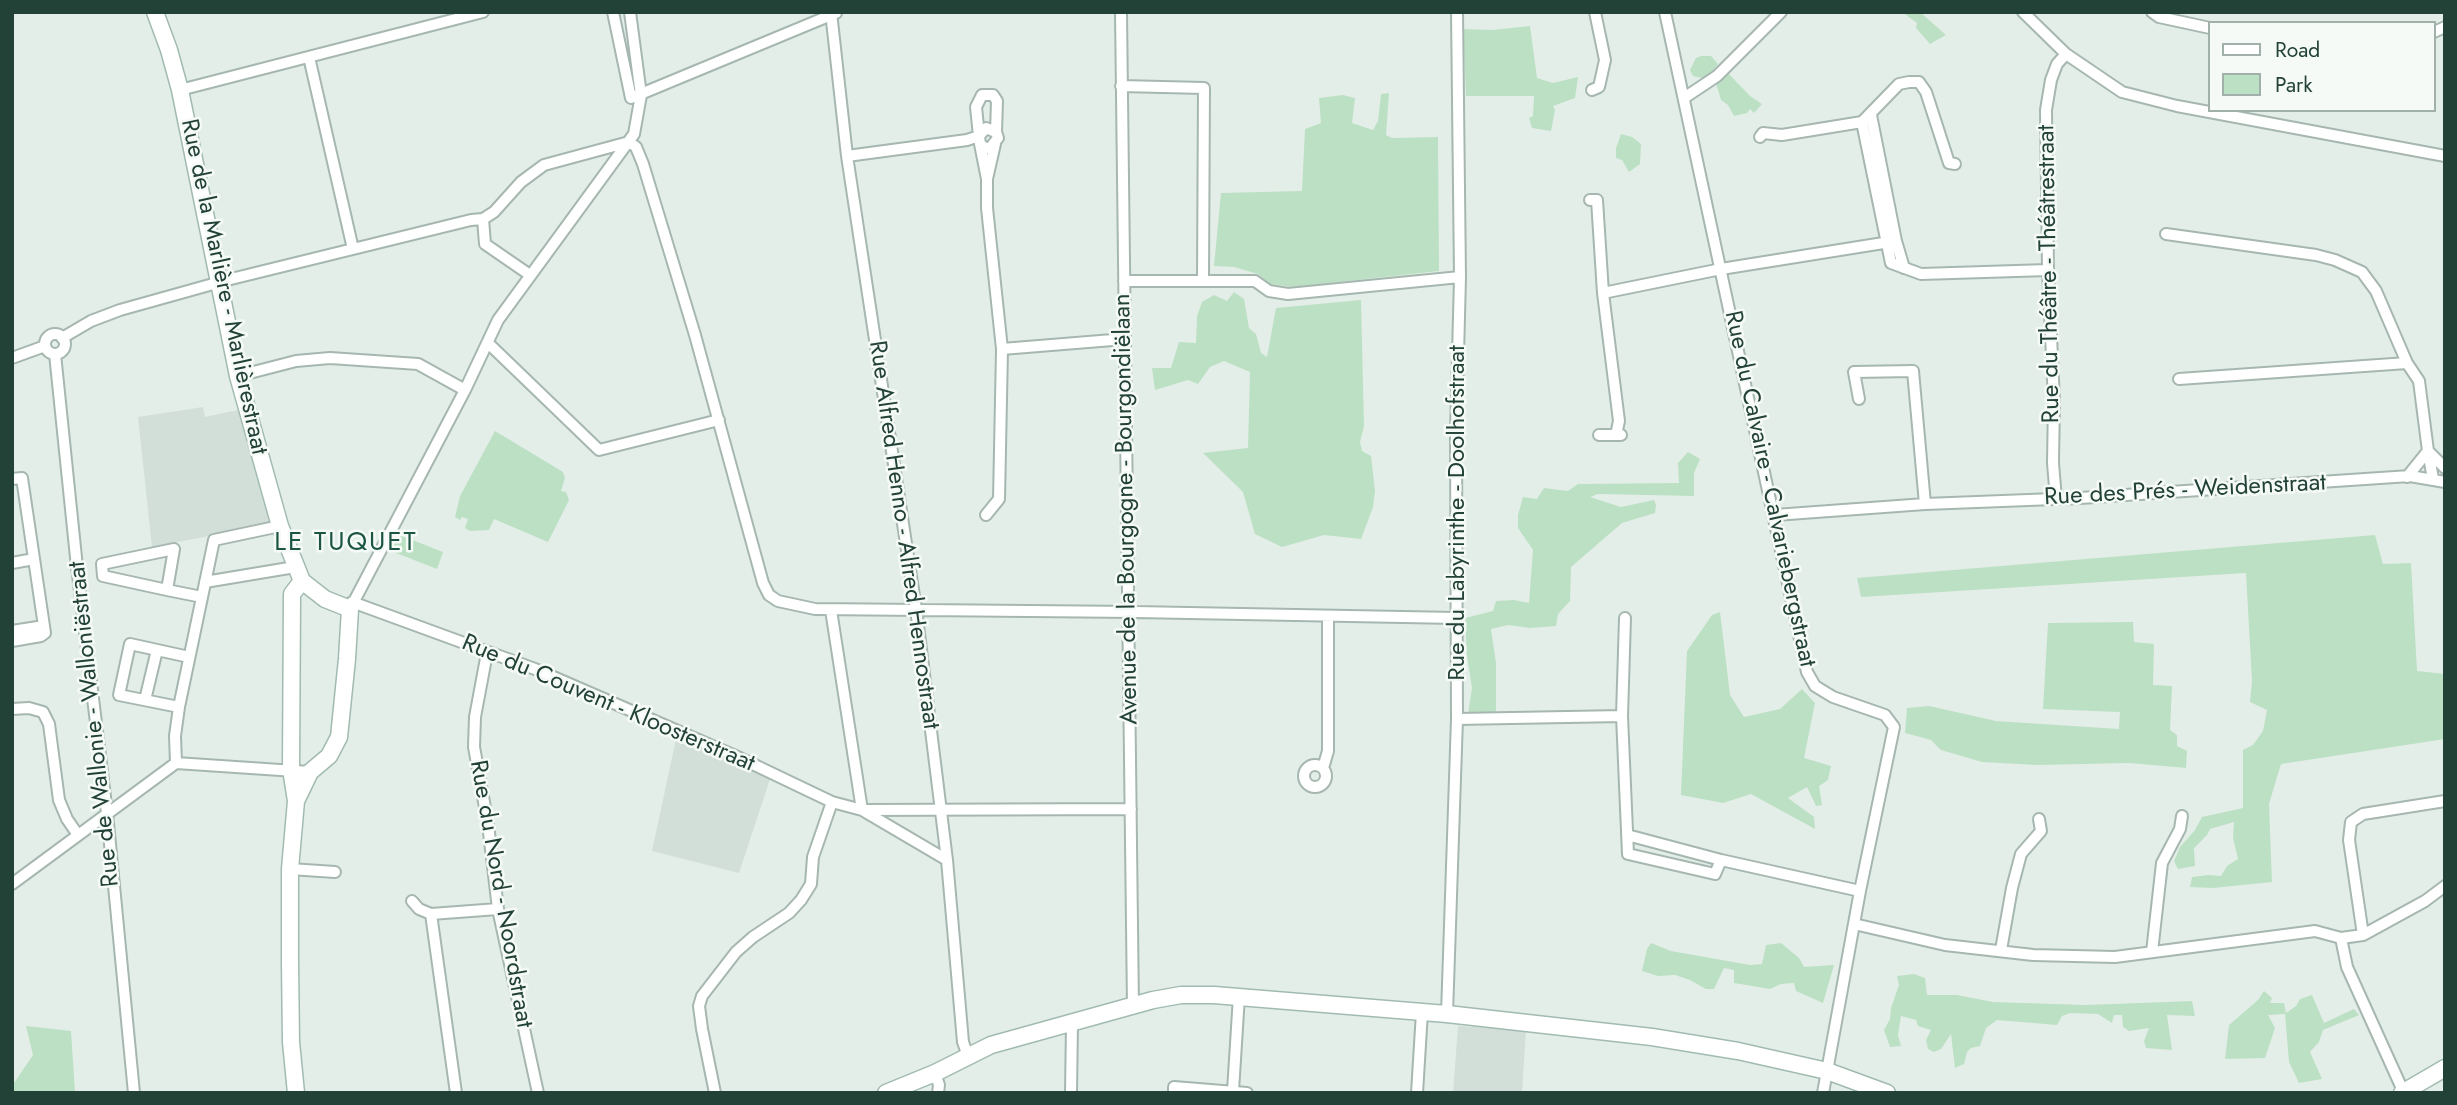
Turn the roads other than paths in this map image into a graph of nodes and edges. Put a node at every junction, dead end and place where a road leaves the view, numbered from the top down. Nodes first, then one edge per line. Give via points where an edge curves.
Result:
1 (155, 12) edge
2 (483, 12) edge
3 (613, 12) edge
4 (630, 12) edge
5 (1121, 12) edge
6 (1457, 12) edge
7 (1595, 12) edge
8 (1665, 12) edge
9 (1781, 12) edge
10 (2023, 12) edge
11 (2152, 12) edge
12 (833, 13) edge
13 (2208, 29) edge
14 (2066, 54) junction
15 (309, 57) junction
16 (1121, 86) junction
17 (180, 90) junction
18 (1592, 90) dead end
19 (641, 95) junction
20 (1684, 98) junction
21 (2208, 112) edge
22 (2209, 112) edge
23 (1867, 118) junction
24 (996, 132) junction
25 (1760, 137) dead end
26 (979, 140) junction
27 (629, 142) junction
28 (995, 144) junction
29 (847, 156) junction
30 (2445, 156) edge
31 (1955, 164) dead end
32 (987, 179) junction
33 (1590, 200) dead end
34 (483, 219) junction
35 (2166, 234) dead end
36 (1891, 241) junction
37 (353, 249) junction
38 (1721, 269) junction
39 (2048, 270) junction
40 (530, 275) junction
41 (1460, 277) junction
42 (1203, 280) junction
43 (1124, 281) junction
44 (219, 282) junction
45 (1603, 293) junction
46 (62, 338) junction
47 (1125, 339) junction
48 (488, 343) junction
49 (45, 346) junction
50 (1002, 349) junction
51 (55, 355) junction
52 (12, 358) edge
53 (2407, 363) junction
54 (238, 376) junction
55 (2179, 379) dead end
56 (465, 390) junction
57 (1859, 399) dead end
58 (719, 420) junction
59 (1599, 435) dead end
60 (2428, 452) junction
61 (2445, 468) edge
62 (2407, 477) junction
63 (12, 479) edge
64 (2439, 480) edge
65 (18, 489) edge
66 (2056, 499) junction
67 (1925, 504) junction
68 (986, 515) dead end
69 (1775, 515) junction
70 (280, 526) junction
71 (34, 559) junction
72 (12, 563) edge
73 (298, 574) junction
74 (205, 582) junction
75 (167, 590) junction
76 (202, 597) junction
77 (351, 605) junction
78 (916, 609) junction
79 (831, 610) junction
80 (1129, 612) junction
81 (1328, 616) junction
82 (1456, 618) junction
83 (1625, 618) dead end
84 (44, 626) junction
85 (12, 631) edge
86 (12, 641) edge
87 (157, 650) junction
88 (487, 653) junction
89 (189, 657) junction
90 (145, 700) junction
91 (179, 707) junction
92 (12, 709) edge
93 (1622, 716) junction
94 (1457, 719) junction
95 (176, 763) junction
96 (1323, 768) dead end
97 (291, 769) junction
98 (310, 772) junction
99 (296, 800) junction
100 (2445, 801) edge
101 (832, 802) junction
102 (1131, 808) junction
103 (862, 810) junction
104 (941, 811) junction
105 (107, 813) junction
106 (2182, 816) dead end
107 (2039, 819) dead end
108 (78, 835) junction
109 (1627, 835) junction
110 (947, 860) junction
111 (1721, 860) junction
112 (290, 869) junction
113 (335, 872) dead end
114 (12, 884) edge
115 (2445, 886) edge
116 (1860, 891) junction
117 (412, 901) dead end
118 (498, 909) junction
119 (431, 914) junction
120 (1854, 924) junction
121 (2363, 934) junction
122 (2341, 938) junction
123 (2001, 950) junction
124 (2152, 953) junction
125 (1239, 996) junction
126 (1133, 1005) junction
127 (1422, 1012) junction
128 (1447, 1014) junction
129 (1072, 1023) junction
130 (968, 1056) junction
131 (2445, 1068) edge
132 (1826, 1071) junction
133 (935, 1073) junction
134 (1233, 1091) edge
135 (134, 1093) edge
136 (296, 1093) edge
137 (456, 1093) edge
138 (538, 1093) edge
139 (715, 1093) edge
140 (886, 1093) edge
141 (938, 1093) edge
142 (1071, 1093) edge
143 (1174, 1093) edge
144 (1247, 1093) edge
145 (1417, 1093) edge
146 (1823, 1093) edge
147 (1887, 1093) edge
148 (2403, 1093) edge

1 - 17 street, Rue de la Marlière - Marlièrestraat
2 - 15 street
3 - 19 street via 628,89 631,97
4 - 19 street
5 - 16 street, Avenue de la Bourgogne - Bourgondiëlaan
6 - 41 street, Rue du Labyrinthe - Doolhofstraat
7 - 18 street via 1605,60 1600,87
8 - 20 street, Rue du Calvaire - Calvariebergstraat
9 - 20 street via 1717,76
10 - 14 street
11 - 13 street
12 - 19 street
12 - 29 street, Rue Alfred Henno - Alfred Hennostraat
14 - 21 street via 2122,92
14 - 39 street, Rue du Théâtre - Théâtrestraat via 2051,80 2046,110
15 - 17 street
15 - 37 street
16 - 42 street via 1204,88
16 - 43 street, Avenue de la Bourgogne - Bourgondiëlaan
17 - 44 street, Rue de la Marlière - Marlièrestraat
19 - 27 street
20 - 38 street, Rue du Calvaire - Calvariebergstraat
22 - 30 street
23 - 25 street
23 - 31 street via 1899,84 1919,82 1949,163
23 - 36 street
24 - 26 street via 986,128
24 - 26 street via 997,101 993,95 982,95 976,107
24 - 28 street
26 - 28 street via 985,148
26 - 29 street
26 - 32 street
27 - 34 street via 544,164
27 - 40 street
27 - 58 street via 643,164
28 - 32 street
29 - 78 street, Rue Alfred Henno - Alfred Hennostraat
32 - 50 street
33 - 45 street via 1597,200
34 - 37 street
34 - 40 street via 485,244
35 - 53 street via 2316,255 2351,266 2362,272 2376,291
36 - 38 street
36 - 39 street via 1891,263 1921,274
37 - 44 street
38 - 45 street
38 - 69 street, Rue du Calvaire - Calvariebergstraat
39 - 66 street, Rue du Théâtre - Théâtrestraat
40 - 48 street via 498,320
41 - 42 street via 1288,294 1269,291 1255,281
41 - 82 street, Rue du Labyrinthe - Doolhofstraat
42 - 43 street
43 - 47 street, Avenue de la Bourgogne - Bourgondiëlaan
44 - 46 street via 120,310
44 - 54 street, Rue de la Marlière - Marlièrestraat
45 - 59 street via 1620,435
46 - 49 street via 51,335
46 - 51 street via 63,350
47 - 50 street
47 - 80 street, Avenue de la Bourgogne - Bourgondiëlaan
48 - 56 street
48 - 58 street via 599,450
49 - 51 street
49 - 52 street
50 - 68 street via 999,499
51 - 105 street, Rue de Wallonie - Walloniëstraat
53 - 55 street
53 - 60 street via 2419,381
54 - 56 street via 296,361 342,359 418,364
54 - 70 street, Rue de la Marlière - Marlièrestraat
56 - 77 street
57 - 67 street via 1854,372 1913,371
58 - 79 street via 769,595 792,605
60 - 61 street
60 - 62 street
60 - 64 street
62 - 64 street, Rue des Prés - Weidenstraat
62 - 66 street, Rue des Prés - Weidenstraat
63 - 65 street via 22,478
65 - 71 street
66 - 67 street, Rue des Prés - Weidenstraat
67 - 69 street, Rue des Prés - Weidenstraat
69 - 116 street, Rue du Calvaire - Calvariebergstraat via 1807,672 1815,686 1885,715 1894,727
70 - 73 street, Rue de la Marlière - Marlièrestraat
70 - 74 street via 215,541
71 - 72 street
71 - 84 street
73 - 74 street
73 - 77 street via 325,599
73 - 97 street via 292,594
74 - 76 street
75 - 75 street via 174,549 102,564 103,576
75 - 76 street
76 - 89 street
77 - 88 street, Rue du Couvent - Kloosterstraat
77 - 98 street via 339,737 329,756
78 - 79 street
78 - 80 street
78 - 104 street, Rue Alfred Henno - Alfred Hennostraat
79 - 103 street
80 - 81 street
80 - 102 street, Avenue de la Bourgogne - Bourgondiëlaan
81 - 82 street
81 - 96 street via 1328,751
82 - 94 street, Rue du Labyrinthe - Doolhofstraat
83 - 93 street
84 - 85 street
84 - 86 street via 41,636
87 - 89 street
87 - 90 street
87 - 90 street via 130,644 119,695
88 - 101 street, Rue du Couvent - Kloosterstraat via 626,708
88 - 118 street, Rue du Nord - Noordstraat via 474,747
89 - 91 street
90 - 91 street
91 - 95 street
92 - 108 street via 43,712 49,723 59,800
93 - 94 street
93 - 109 street
94 - 128 street, Rue du Labyrinthe - Doolhofstraat
95 - 97 street
95 - 105 street
97 - 98 street
97 - 99 street
98 - 99 street
99 - 112 street
100 - 121 street via 2363,814 2351,822 2349,840
101 - 103 street, Rue du Couvent - Kloosterstraat
101 - 139 street via 813,857 811,884 801,900 736,952 702,996 702,1029
102 - 104 street, Rue du Couvent - Kloosterstraat
102 - 126 street, Avenue de la Bourgogne - Bourgondiëlaan
103 - 104 street, Rue du Couvent - Kloosterstraat
103 - 110 street, Rue du Couvent - Kloosterstraat
104 - 110 street, Rue Alfred Henno - Alfred Hennostraat
105 - 108 street
105 - 135 street, Rue de Wallonie - Walloniëstraat
106 - 124 street via 2162,863
107 - 123 street via 2041,831 2021,855
108 - 114 street
109 - 111 street
109 - 111 street via 1628,854 1715,874
110 - 130 street, Rue Alfred Henno - Alfred Hennostraat
111 - 116 street
112 - 113 street
112 - 136 street via 291,1042
115 - 121 street
116 - 120 street, Rue du Calvaire - Calvariebergstraat
117 - 119 street
118 - 119 street
118 - 138 street, Rue du Nord - Noordstraat
119 - 137 street
120 - 123 street via 1945,945
120 - 132 street, Rue du Calvaire - Calvariebergstraat
121 - 122 street
122 - 124 street via 2315,931
122 - 148 street via 2347,967
123 - 124 street via 2076,958
125 - 126 street via 1181,995
125 - 127 street
125 - 134 street
126 - 129 street
127 - 128 street
127 - 145 street
128 - 132 street via 1652,1037
129 - 130 street via 990,1045
129 - 142 street
130 - 133 street
131 - 148 street
132 - 146 street, Rue du Calvaire - Calvariebergstraat
132 - 147 street
133 - 140 street
133 - 141 street
134 - 143 street via 1174,1087
134 - 144 street

